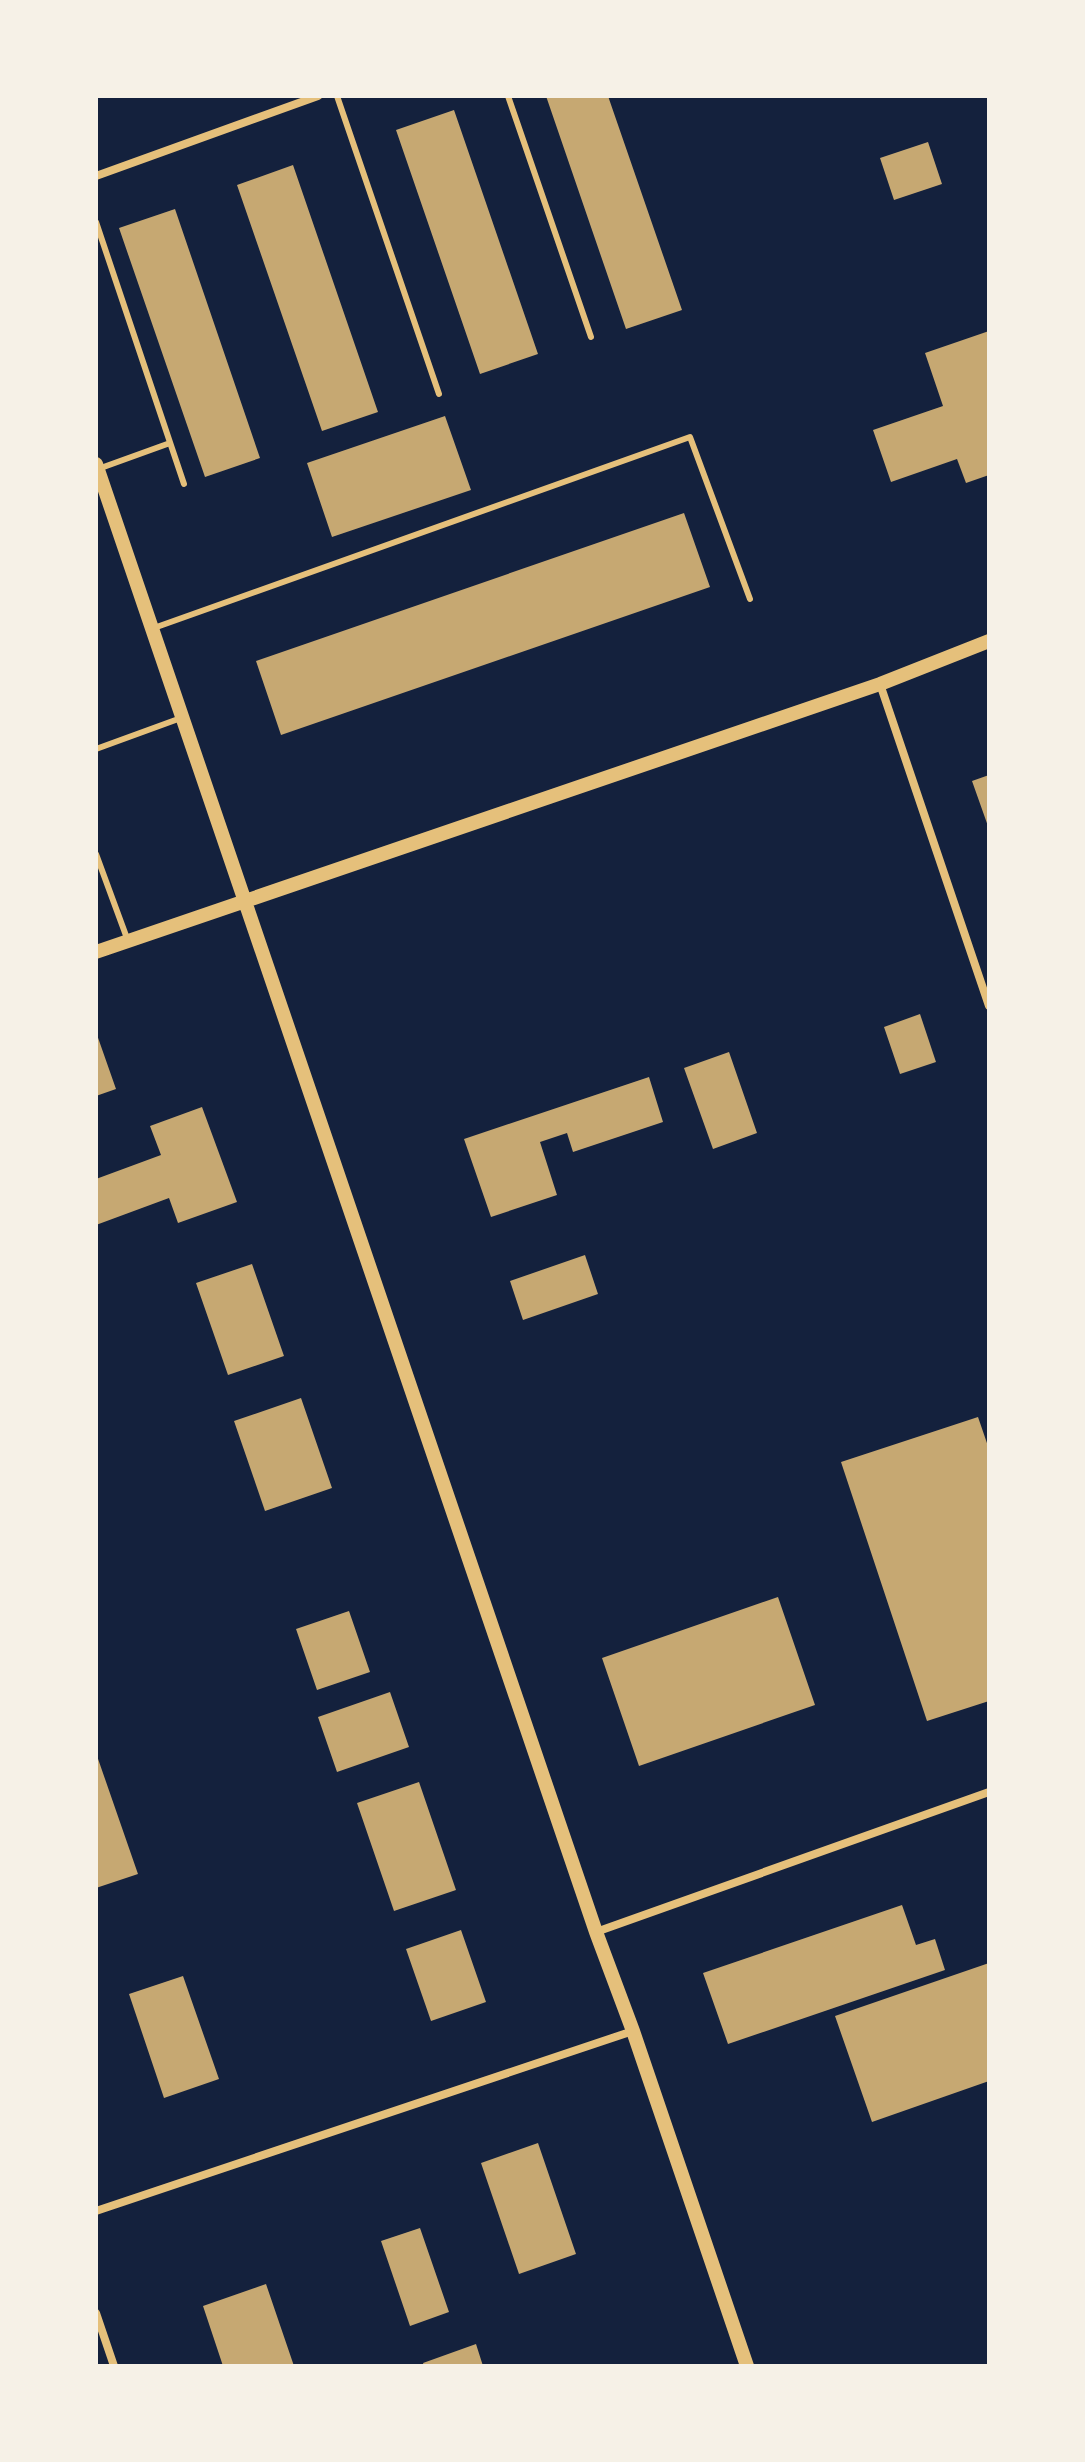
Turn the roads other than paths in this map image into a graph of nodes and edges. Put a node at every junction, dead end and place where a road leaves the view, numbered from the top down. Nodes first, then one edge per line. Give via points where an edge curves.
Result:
1 (318, 96) edge
2 (337, 96) edge
3 (508, 96) edge
4 (96, 176) edge
5 (96, 222) edge
6 (591, 337) dead end
7 (439, 394) dead end
8 (170, 443) junction
9 (97, 467) edge
10 (184, 484) dead end
11 (750, 599) dead end
12 (151, 629) junction
13 (989, 641) edge
14 (880, 684) junction
15 (181, 718) junction
16 (96, 749) edge
17 (96, 854) edge
18 (243, 900) junction
19 (128, 941) junction
20 (96, 952) edge
21 (989, 1006) edge
22 (989, 1792) edge
23 (596, 1932) junction
24 (633, 2031) junction
25 (96, 2211) edge
26 (96, 2313) edge
27 (114, 2366) edge
28 (747, 2366) edge

1 - 4 street
2 - 7 lane
3 - 6 lane
5 - 8 lane
8 - 9 lane
8 - 10 lane
9 - 12 street
11 - 12 lane via 690,437
12 - 15 street
13 - 14 street
14 - 18 street
14 - 21 street
15 - 16 lane
15 - 18 street
17 - 19 lane
18 - 19 street
18 - 23 street
19 - 20 street
22 - 23 street
23 - 24 street
24 - 25 street
24 - 28 street
26 - 27 street

